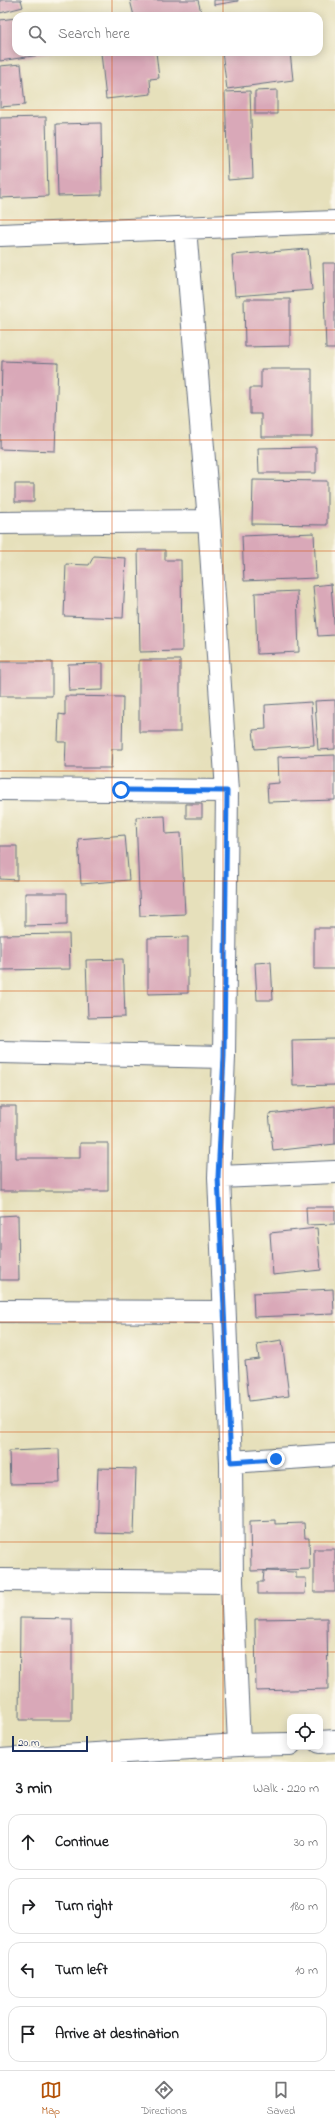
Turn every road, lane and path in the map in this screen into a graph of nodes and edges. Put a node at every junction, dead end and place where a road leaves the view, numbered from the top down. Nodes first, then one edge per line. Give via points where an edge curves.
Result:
1 (335, 222) edge
2 (185, 228) junction
3 (0, 236) edge
4 (209, 521) junction
5 (0, 524) edge
6 (0, 789) edge
7 (227, 791) junction
8 (0, 1052) edge
9 (224, 1056) junction
10 (335, 1172) edge
11 (218, 1177) junction
12 (0, 1311) edge
13 (224, 1312) junction
14 (335, 1455) edge
15 (231, 1462) junction
16 (0, 1580) edge
17 (232, 1582) junction
18 (335, 1741) edge
19 (323, 1742) edge
20 (239, 1745) junction
21 (287, 1750) edge
22 (0, 1760) edge

1 - 2 street
2 - 3 street
2 - 4 street
4 - 5 street
4 - 7 street
6 - 7 street
7 - 9 street
8 - 9 street
9 - 11 street
10 - 11 street
11 - 13 street
12 - 13 street
13 - 15 street
14 - 15 street
15 - 17 street
16 - 17 street
17 - 20 street
18 - 19 street
20 - 21 street
20 - 22 street

